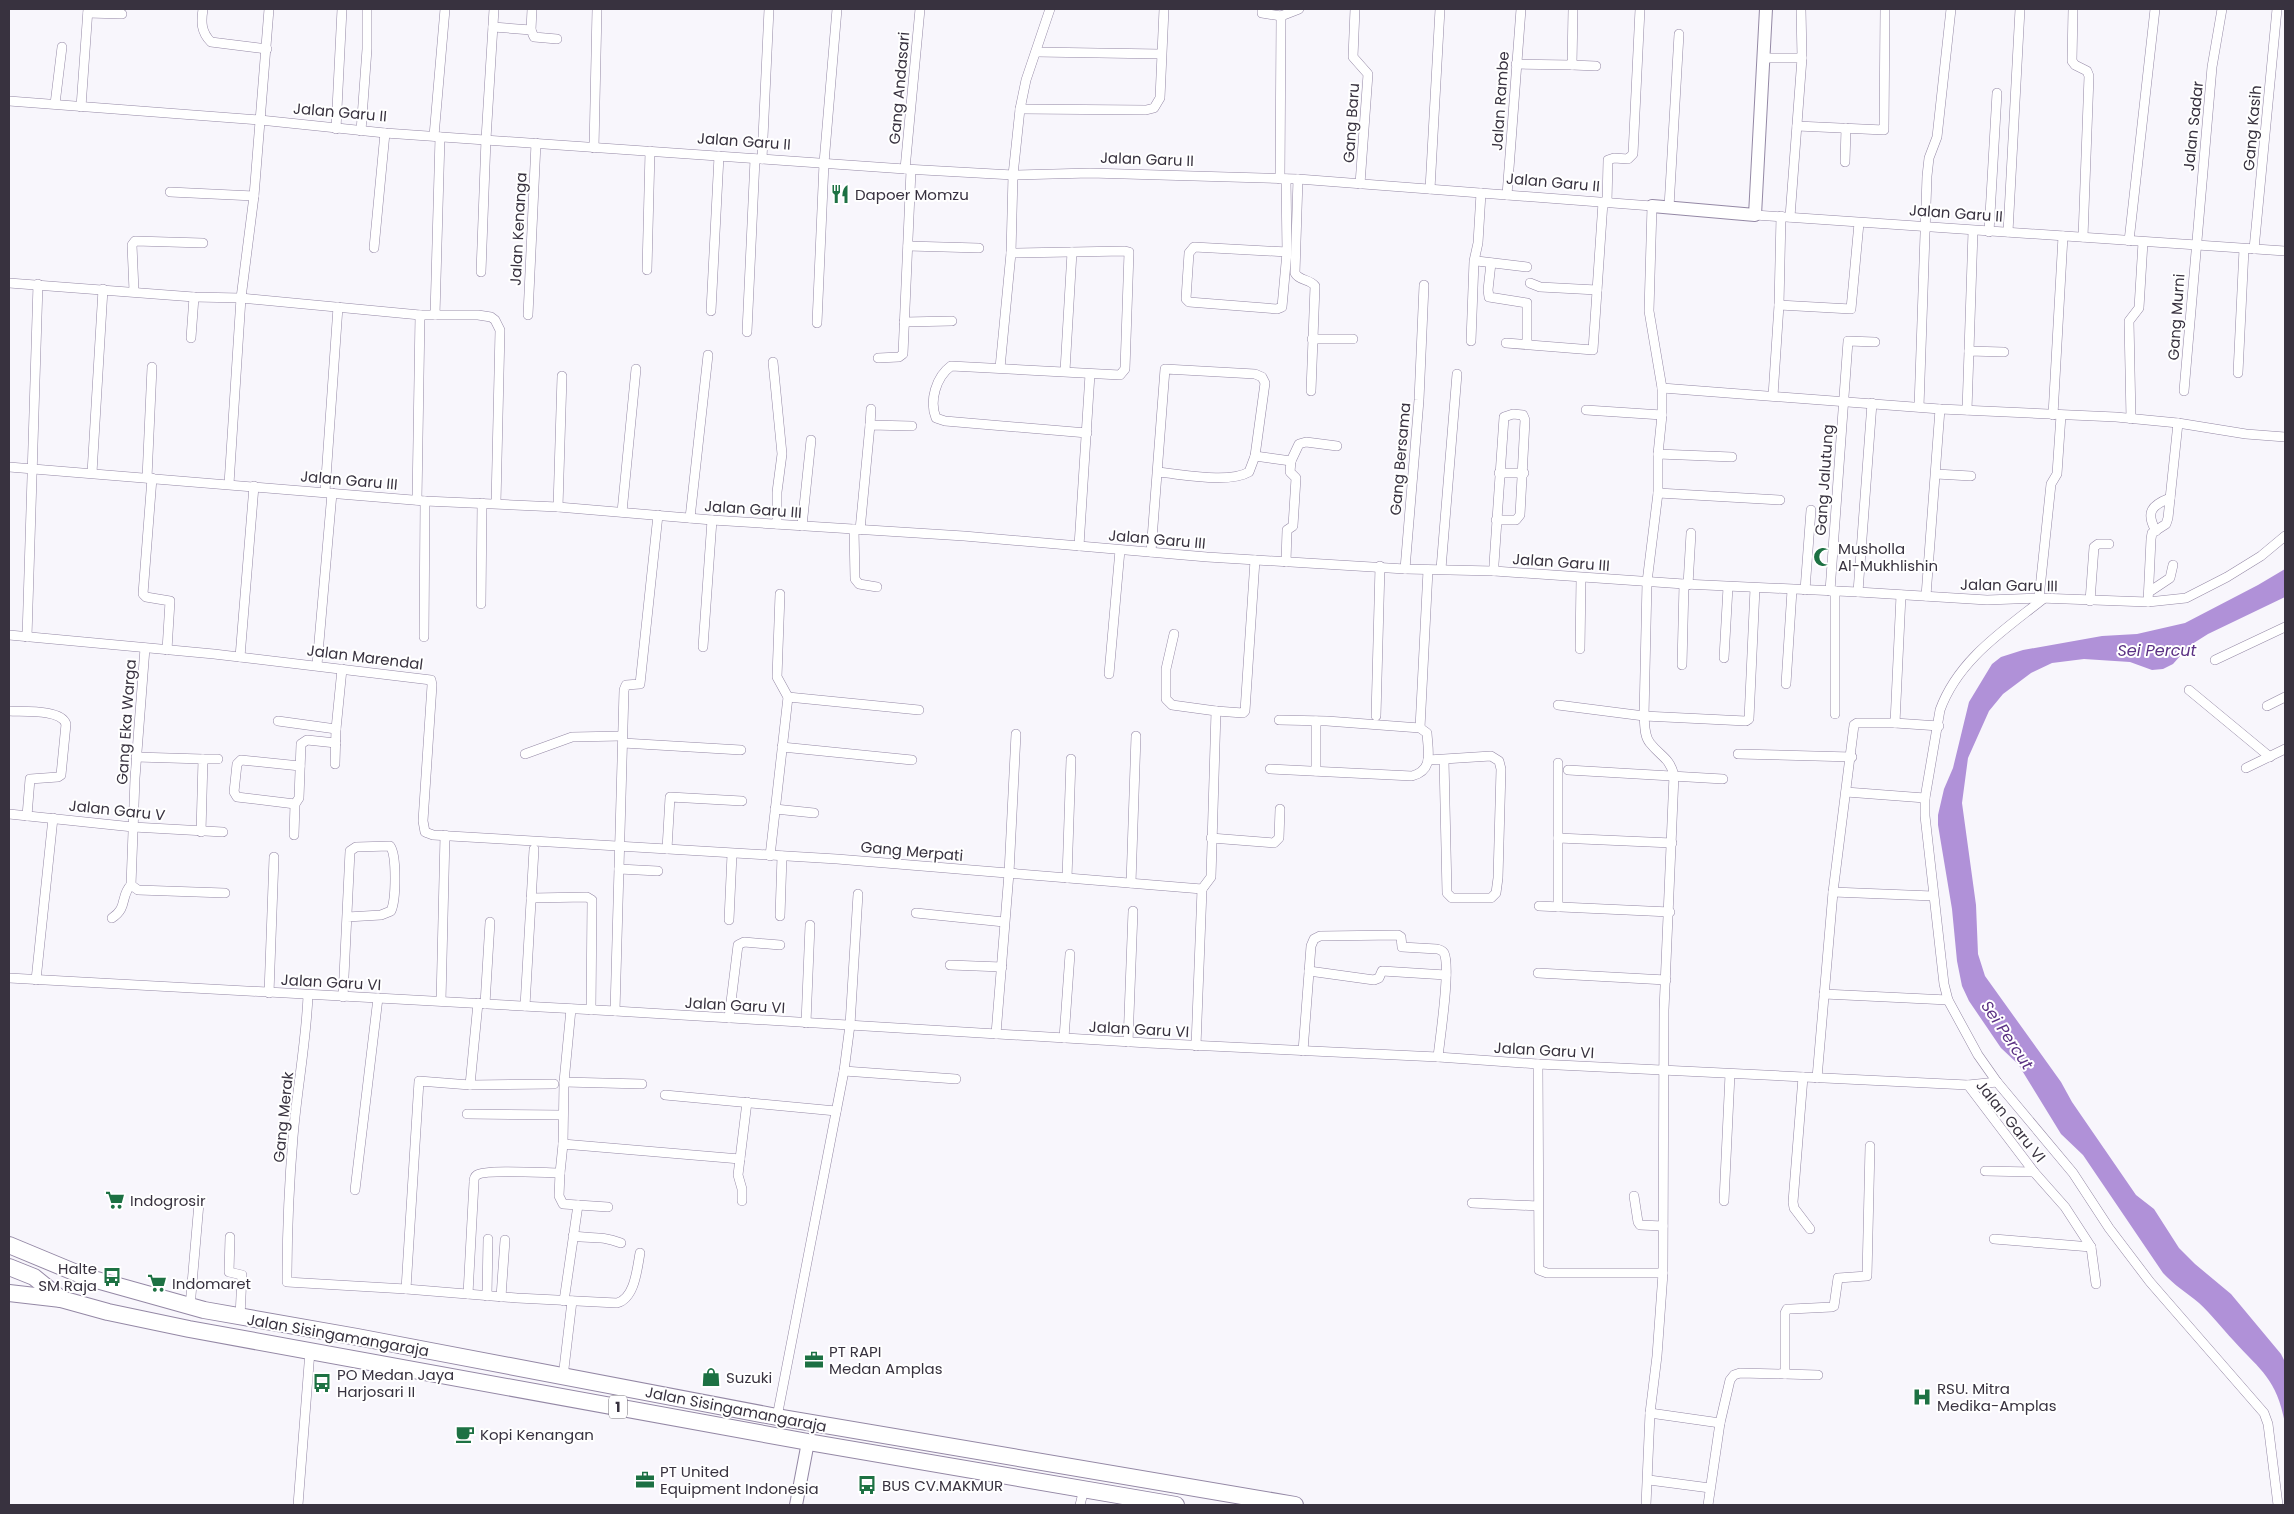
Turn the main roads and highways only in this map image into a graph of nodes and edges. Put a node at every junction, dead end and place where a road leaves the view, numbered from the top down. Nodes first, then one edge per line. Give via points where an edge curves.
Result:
1 (9, 1245) edge
2 (9, 1267) edge
3 (9, 1293) edge
4 (61, 1299) junction
5 (1176, 1505) edge
6 (1295, 1505) edge

1 - 6 highway, Jalan Sisingamangaraja / 1 via 86,1277 190,1307 776,1418
2 - 4 highway, Jalan Sisingamangaraja / 1 via 34,1278
3 - 4 highway
4 - 5 highway, Jalan Sisingamangaraja / 1 via 108,1312 310,1351

